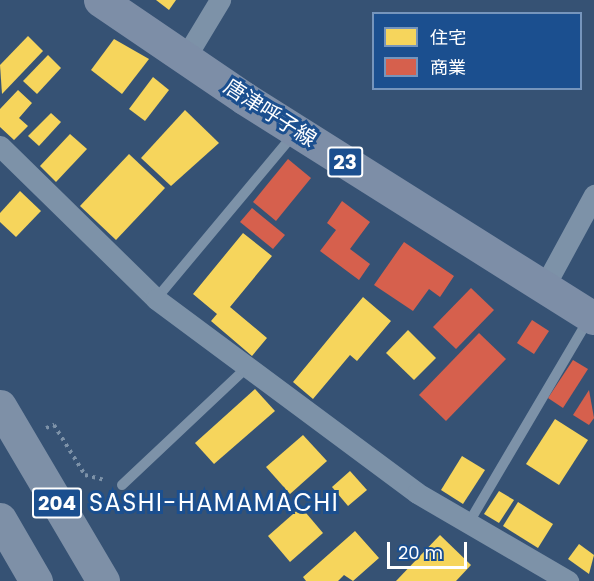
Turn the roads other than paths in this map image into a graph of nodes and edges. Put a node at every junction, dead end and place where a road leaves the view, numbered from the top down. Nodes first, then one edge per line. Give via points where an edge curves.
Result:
1 (100, 0) edge
2 (219, 0) edge
3 (185, 57) junction
4 (297, 131) junction
5 (0, 146) edge
6 (594, 195) edge
7 (544, 286) junction
8 (156, 299) junction
9 (592, 317) edge
10 (247, 368) junction
11 (13, 422) edge
12 (122, 485) road end
13 (0, 519) edge
14 (468, 524) junction
15 (36, 581) edge
16 (103, 581) edge
17 (568, 581) edge

1 - 3 main road, 唐津呼子線 / 23
2 - 3 street
3 - 4 main road, 唐津呼子線 / 23
4 - 7 main road, 唐津呼子線 / 23
4 - 8 lane
5 - 8 street
6 - 7 street
7 - 9 main road, 唐津呼子線 / 23
8 - 10 street
9 - 14 lane
10 - 12 lane
10 - 14 street
11 - 16 highway, 204
13 - 15 highway, 204
14 - 17 street

